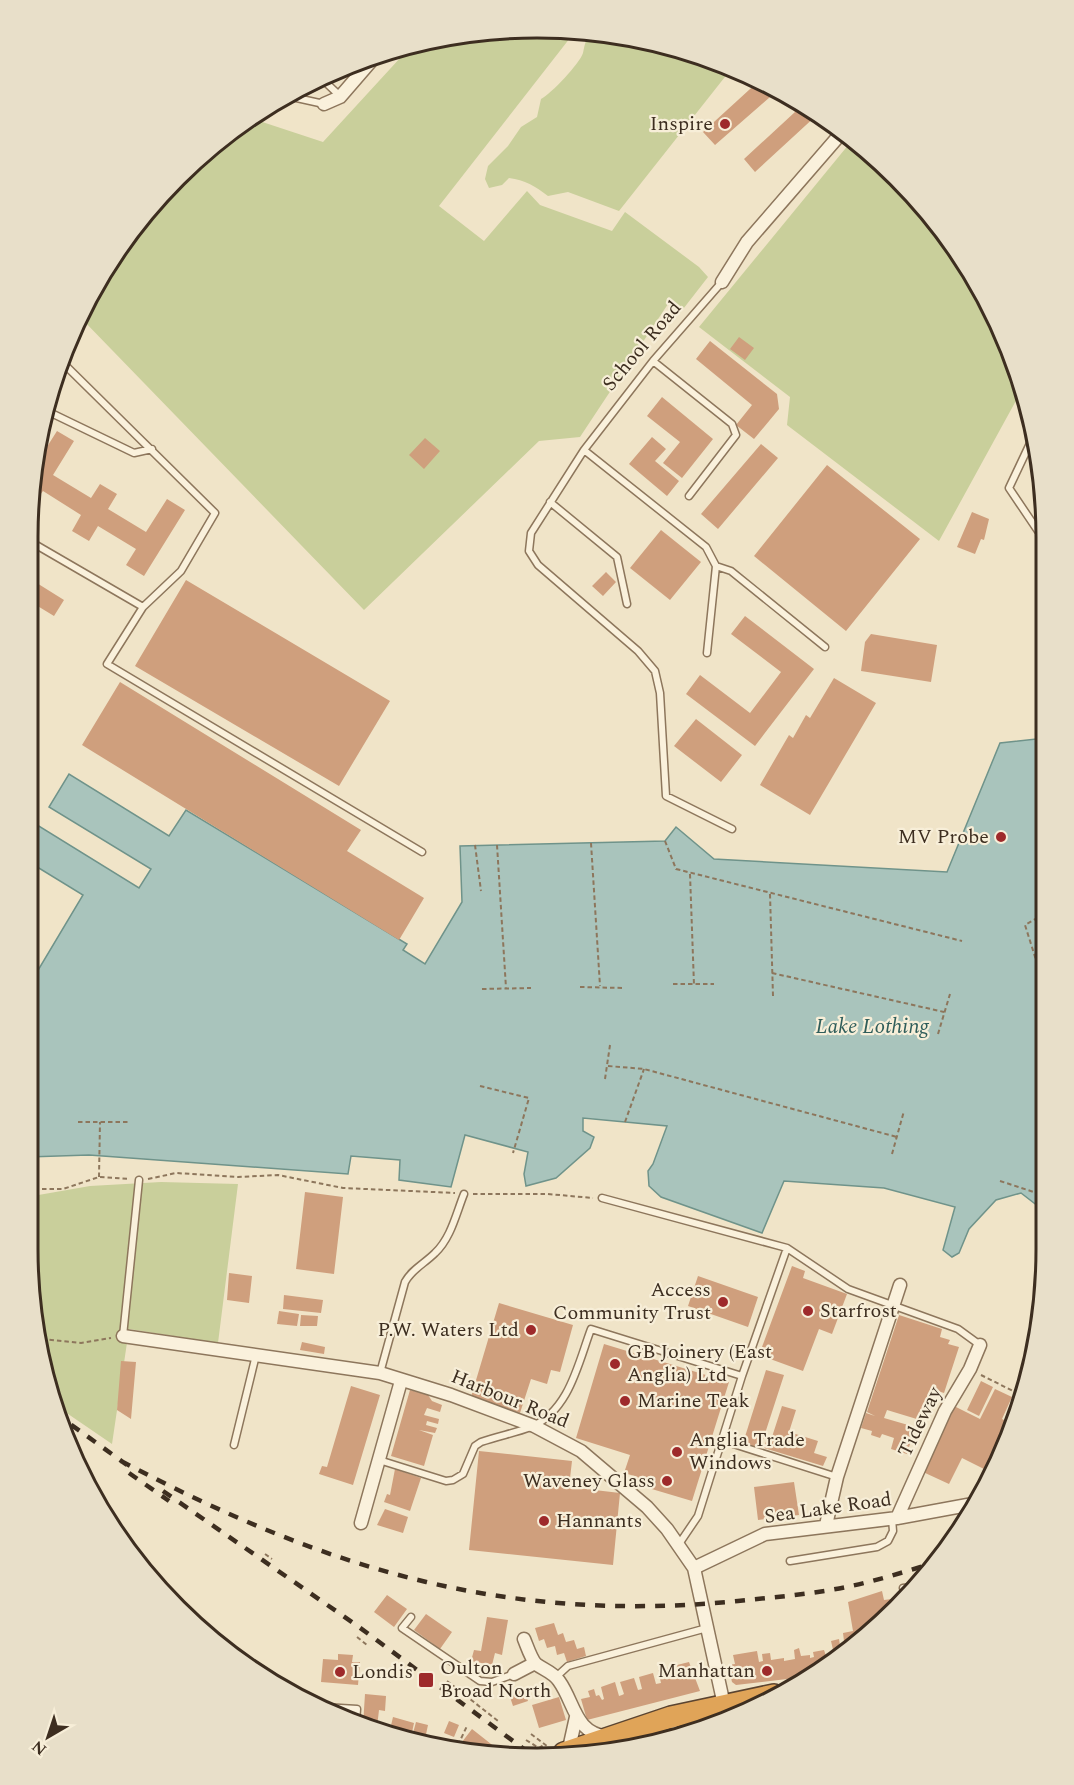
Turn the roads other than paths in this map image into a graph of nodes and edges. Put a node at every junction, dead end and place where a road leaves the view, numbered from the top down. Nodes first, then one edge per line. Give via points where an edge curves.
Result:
1 (365, 69) edge
2 (327, 84) edge
3 (340, 97) junction
4 (298, 98) edge
5 (324, 104) joint
6 (837, 138) edge
7 (722, 282) joint
8 (653, 361) junction
9 (67, 367) edge
10 (53, 414) edge
11 (152, 449) junction
12 (1028, 449) edge
13 (584, 450) junction
14 (689, 496) dead end
15 (550, 502) junction
16 (1036, 528) edge
17 (38, 546) edge
18 (716, 566) junction
19 (627, 604) dead end
20 (142, 607) junction
21 (825, 647) dead end
22 (707, 653) dead end
23 (732, 829) dead end
24 (422, 852) dead end
25 (139, 1180) road end
26 (464, 1194) road end
27 (602, 1198) road end
28 (787, 1248) junction
29 (900, 1285) dead end
30 (893, 1307) junction
31 (123, 1336) joint
32 (980, 1345) joint
33 (256, 1355) junction
34 (380, 1373) junction
35 (742, 1376) junction
36 (401, 1381) junction
37 (534, 1426) junction
38 (721, 1440) junction
39 (234, 1445) dead end
40 (379, 1460) junction
41 (837, 1476) junction
42 (966, 1504) edge
43 (894, 1518) junction
44 (362, 1523) dead end
45 (826, 1524) junction
46 (679, 1544) junction
47 (790, 1561) dead end
48 (694, 1568) junction
49 (411, 1617) dead end
50 (708, 1628) junction
51 (524, 1639) dead end
52 (535, 1663) junction
53 (514, 1674) joint
54 (556, 1677) junction
55 (749, 1700) edge
56 (724, 1705) junction
57 (344, 1708) edge
58 (357, 1713) edge
59 (576, 1717) junction
60 (674, 1726) edge
61 (609, 1737) junction
62 (590, 1744) edge
63 (569, 1746) edge

1 - 3 street
2 - 3 lane
3 - 5 street
4 - 5 lane
6 - 7 street, School Road via 747,242
7 - 8 lane, School Road
8 - 13 lane, School Road
8 - 14 lane via 732,424 736,435
9 - 11 lane
10 - 11 lane via 134,453
11 - 20 lane via 215,513 181,571
12 - 16 lane via 1009,488
13 - 15 lane, School Road
13 - 18 lane via 706,547
15 - 19 lane via 617,557
15 - 23 lane, School Road via 531,533 529,551 538,565 638,651 655,671 660,693 666,796
17 - 20 lane
18 - 21 lane via 731,571
18 - 22 lane
20 - 24 lane via 106,664
25 - 31 lane
26 - 34 lane via 446,1239 410,1272 405,1282
27 - 28 lane
28 - 30 lane via 848,1289
28 - 35 lane
29 - 30 street
30 - 32 lane via 957,1329
30 - 41 street
31 - 33 street, Harbour Road
32 - 43 street, Tideway
33 - 34 street, Harbour Road
33 - 39 lane
34 - 36 street, Harbour Road
35 - 37 lane via 591,1329 566,1395
35 - 38 lane
36 - 37 street, Harbour Road
36 - 40 street
37 - 40 lane via 475,1446 463,1474 453,1480
37 - 46 street, Harbour Road via 581,1450 615,1477
38 - 41 lane
38 - 46 lane via 698,1516
40 - 44 street
41 - 45 street
42 - 43 street, Sea Lake Road
43 - 45 street, Sea Lake Road
43 - 47 lane via 888,1541 877,1546
45 - 48 street, Sea Lake Road via 765,1534
46 - 48 street, Harbour Road
48 - 50 street, Harbour Road
49 - 53 lane via 402,1628 475,1680 492,1682
50 - 54 lane via 568,1666
50 - 56 street, Harbour Road
51 - 52 street
52 - 53 street
52 - 54 street
54 - 59 street
55 - 56 highway
56 - 60 highway
57 - 58 lane via 357,1709
59 - 61 street via 593,1733
59 - 63 street
60 - 61 highway
61 - 62 highway

